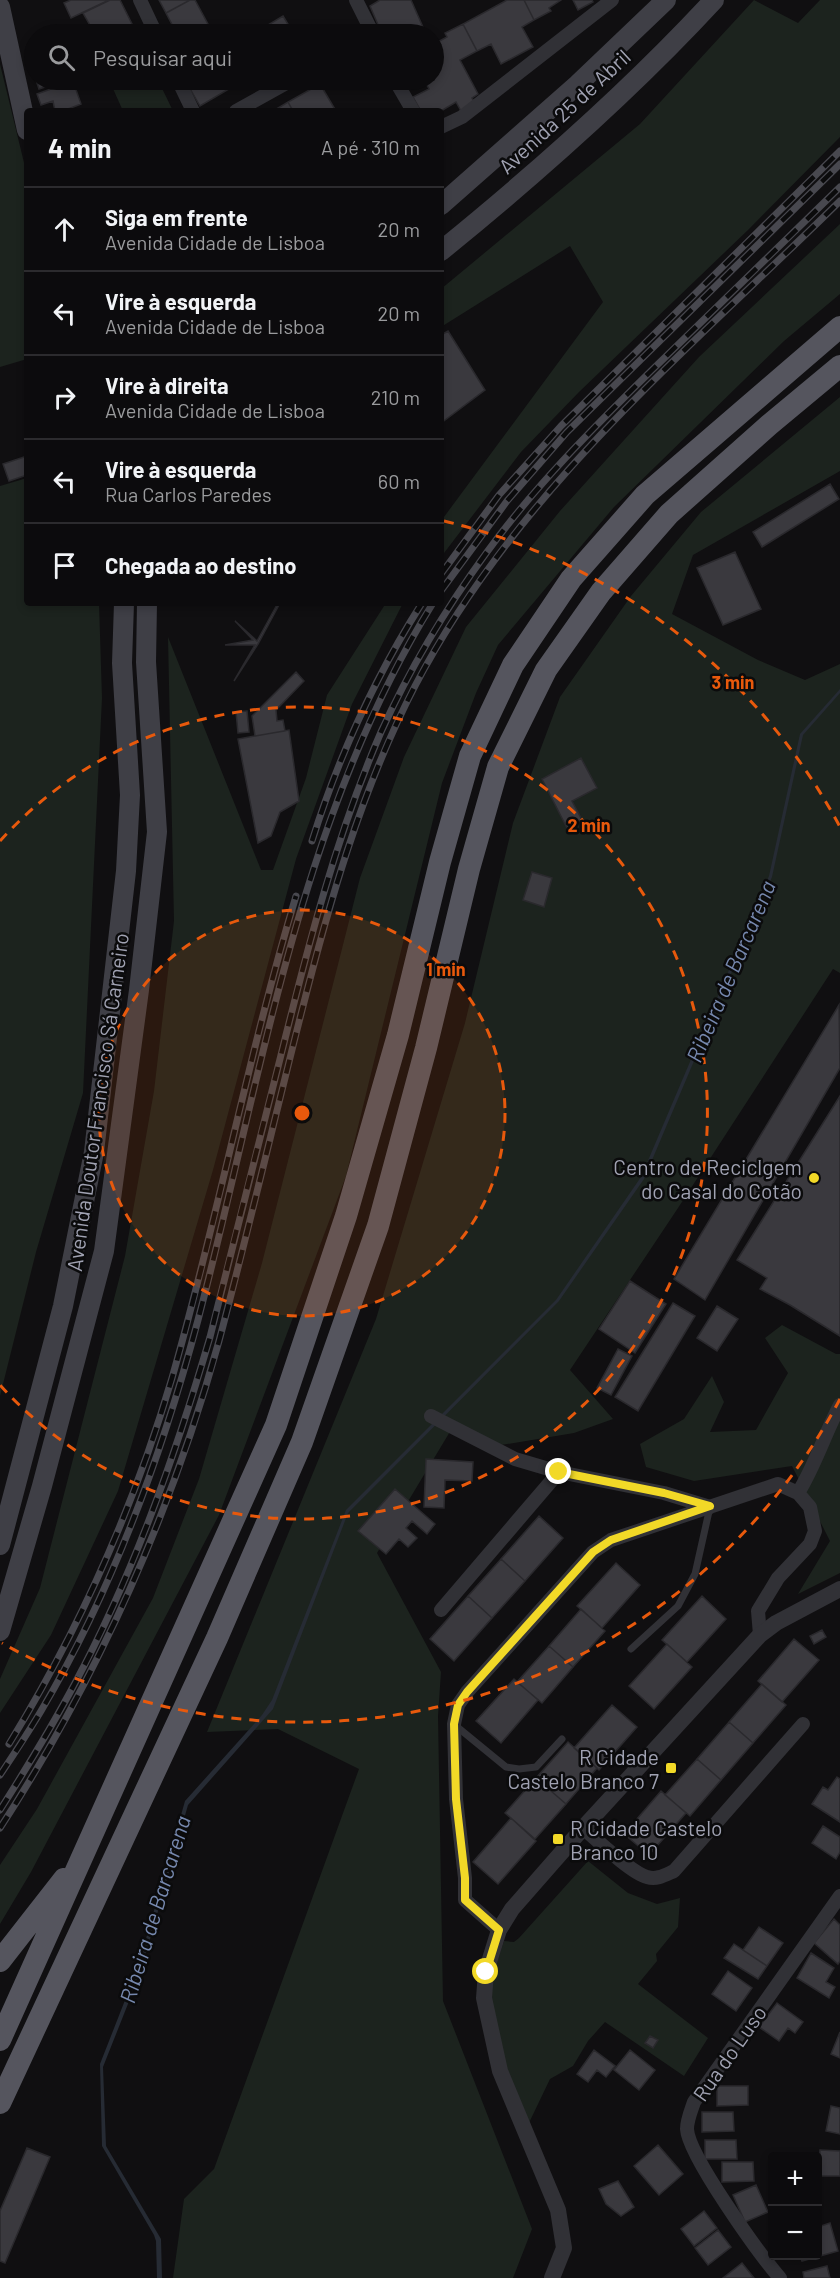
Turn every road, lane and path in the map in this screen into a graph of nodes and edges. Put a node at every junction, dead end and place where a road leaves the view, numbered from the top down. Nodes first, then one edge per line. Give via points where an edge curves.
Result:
1 (140, 0) edge
2 (356, 0) edge
3 (612, 0) edge
4 (666, 0) edge
5 (714, 0) edge
6 (0, 7) edge
7 (151, 24) edge
8 (367, 24) edge
9 (183, 90) edge
10 (274, 90) edge
11 (401, 90) edge
12 (192, 108) edge
13 (241, 108) edge
14 (411, 108) edge
15 (24, 116) edge
16 (444, 126) edge
17 (444, 202) edge
18 (444, 248) edge
19 (840, 327) edge
20 (840, 366) edge
21 (124, 606) edge
22 (147, 606) edge
23 (840, 1405) edge
24 (430, 1416) dead end
25 (559, 1472) junction
26 (801, 1487) junction
27 (710, 1506) junction
28 (0, 1545) edge
29 (840, 1589) edge
30 (441, 1610) dead end
31 (0, 1631) edge
32 (760, 1635) junction
33 (631, 1649) dead end
34 (454, 1724) junction
35 (803, 1724) dead end
36 (562, 1739) dead end
37 (583, 1828) junction
38 (85, 1852) junction
39 (840, 1896) edge
40 (499, 1930) junction
41 (0, 1961) edge
42 (0, 2040) edge
43 (0, 2103) edge
44 (552, 2278) edge
45 (780, 2278) edge

1 - 7 street
2 - 8 street
3 - 16 street via 462,117
4 - 17 main road, Avenida 25 de Abril
5 - 18 main road, Avenida 25 de Abril via 603,112
6 - 15 main road
9 - 12 street
10 - 13 street
11 - 14 street
19 - 38 highway via 645,495 571,579 513,664 470,756 398,1035 349,1205 276,1425
20 - 43 highway via 669,514 601,592 546,670 498,767 378,1226 302,1442 217,1638
21 - 28 main road, Avenida Doutor Francisco Sá Carneiro via 122,663 129,817 94,1152 63,1306
22 - 31 main road, Avenida Doutor Francisco Sá Carneiro via 146,662 158,832 104,1251
23 - 26 street
24 - 25 street via 515,1459
25 - 27 street
25 - 30 street
26 - 27 street via 778,1484
26 - 32 street via 815,1532 810,1544 778,1578 758,1611
27 - 33 lane via 695,1574 678,1606
27 - 34 street via 611,1540 593,1552 467,1692 458,1705
29 - 32 street
32 - 37 street
34 - 36 lane via 506,1767 519,1769 536,1767
34 - 40 street via 465,1900
35 - 37 street via 674,1871 661,1878 646,1877 635,1870
37 - 40 street
38 - 41 highway
38 - 42 highway
39 - 45 street, Rua do Luso via 694,2102 688,2117 691,2144 704,2170
40 - 44 street via 486,1972 484,1998 500,2071 558,2210 564,2248

